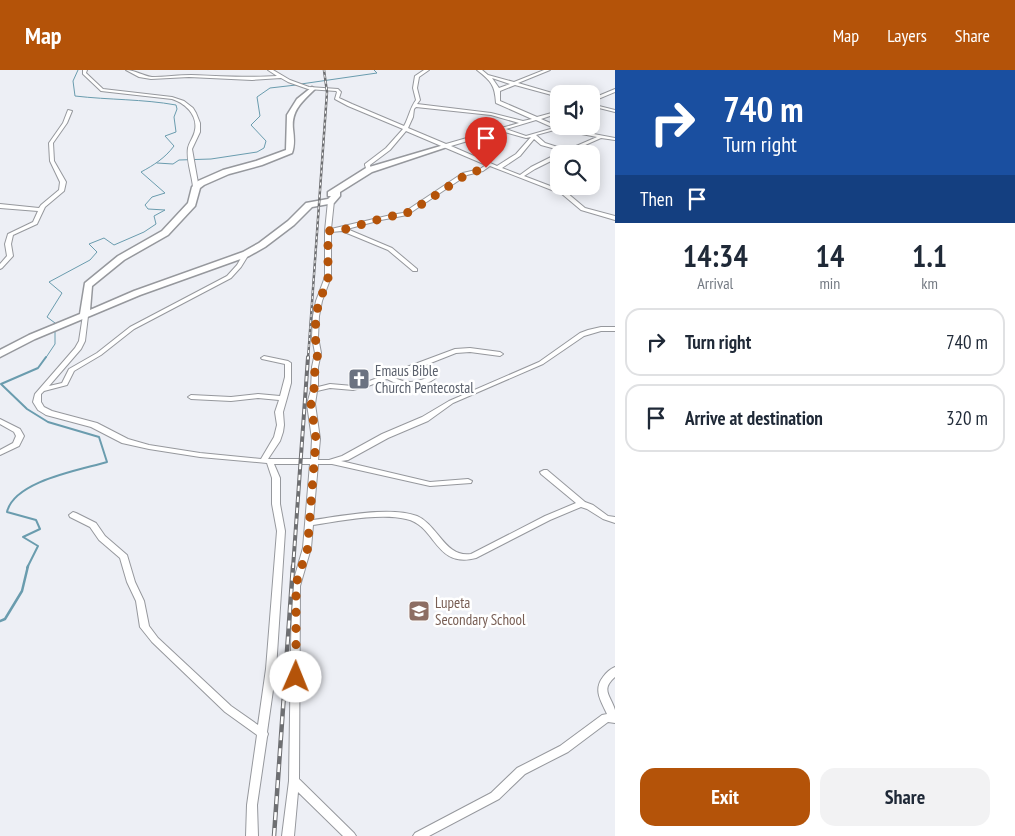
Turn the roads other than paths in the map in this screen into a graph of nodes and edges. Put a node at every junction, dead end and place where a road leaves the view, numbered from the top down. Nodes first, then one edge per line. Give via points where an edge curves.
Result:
1 (85, 70) edge
2 (128, 70) edge
3 (270, 70) edge
4 (426, 70) edge
5 (490, 70) edge
6 (548, 70) edge
7 (484, 73) edge
8 (281, 77) junction
9 (515, 84) junction
10 (312, 89) junction
11 (498, 90) junction
12 (615, 90) edge
13 (550, 94) edge
14 (600, 97) edge
15 (414, 105) junction
16 (600, 107) edge
17 (70, 111) dead end
18 (615, 111) edge
19 (550, 114) edge
20 (536, 118) junction
21 (521, 122) junction
22 (550, 125) edge
23 (405, 129) junction
24 (500, 129) junction
25 (550, 130) edge
26 (592, 135) edge
27 (615, 135) edge
28 (534, 136) junction
29 (602, 137) junction
30 (615, 139) edge
31 (579, 145) edge
32 (446, 146) junction
33 (550, 147) edge
34 (550, 159) edge
35 (489, 164) junction
36 (497, 168) junction
37 (369, 170) junction
38 (520, 177) junction
39 (196, 187) junction
40 (336, 191) junction
41 (332, 201) junction
42 (321, 203) junction
43 (0, 206) edge
44 (41, 210) junction
45 (615, 218) edge
46 (344, 230) junction
47 (328, 231) junction
48 (246, 254) junction
49 (0, 267) edge
50 (415, 270) dead end
51 (82, 318) junction
52 (615, 329) edge
53 (0, 354) edge
54 (500, 354) dead end
55 (264, 358) dead end
56 (418, 365) junction
57 (387, 377) junction
58 (42, 389) junction
59 (314, 390) junction
60 (191, 397) dead end
61 (284, 398) junction
62 (0, 420) edge
63 (0, 453) edge
64 (266, 461) junction
65 (314, 462) junction
66 (332, 462) junction
67 (544, 472) dead end
68 (468, 481) dead end
69 (582, 504) junction
70 (73, 515) dead end
71 (615, 520) edge
72 (309, 523) junction
73 (615, 671) edge
74 (614, 718) edge
75 (262, 734) junction
76 (294, 781) junction
77 (252, 836) edge
78 (288, 836) edge
79 (350, 836) edge
80 (419, 836) edge

1 - 39 street via 87,78 102,90 172,98 189,106 198,129 190,145
2 - 8 street via 151,78
3 - 8 street
4 - 15 street via 416,76 418,100
5 - 7 street
6 - 9 street
7 - 9 street
7 - 11 street
8 - 10 street
9 - 11 street
9 - 13 street
10 - 23 street via 337,90 337,98 344,103
10 - 39 street via 294,108 289,125 291,145 286,153 211,177
11 - 20 street via 499,103
12 - 14 street
15 - 21 street via 491,114
15 - 23 street
16 - 18 street
17 - 44 street via 51,143 52,161 63,182 62,188
19 - 20 street
20 - 21 street
20 - 22 street
21 - 24 street
23 - 32 street
23 - 37 street via 388,149 367,165
24 - 28 street
24 - 32 street
25 - 28 street
26 - 29 street
27 - 29 street
28 - 33 street
28 - 36 street via 520,154
29 - 30 street
29 - 31 street
32 - 35 street
32 - 37 street
34 - 38 street
35 - 36 street
35 - 46 street via 485,169 461,177 402,216 387,217
36 - 38 street
37 - 40 street
38 - 45 street via 564,193 583,208
39 - 51 street via 192,204 165,232 121,258 88,285
40 - 41 street
40 - 42 street
41 - 42 street
41 - 47 street
42 - 48 street via 308,206 291,223
43 - 44 street
44 - 49 street via 34,223 11,234 8,244 10,256
46 - 47 street
46 - 50 street via 390,249
47 - 59 street via 328,281 316,316 318,353
48 - 51 street via 137,292
48 - 58 street via 229,277 132,328 72,370 65,384
51 - 53 street
51 - 58 street via 82,341 78,349
52 - 66 street via 593,329 581,333 541,363 479,388 425,419
54 - 56 street via 458,350
55 - 61 street via 288,363 289,385
56 - 57 street
56 - 57 street via 434,377 408,386
57 - 59 street via 353,388 335,386
58 - 64 street via 37,402 43,410 94,425 125,441 200,455
59 - 65 street via 311,402 316,439
60 - 61 street
61 - 64 street via 279,414 278,438
62 - 63 street via 20,436 16,444
64 - 65 street
64 - 75 street via 277,484 276,504 281,531 276,617
65 - 66 street
65 - 72 street
66 - 68 street via 430,484
67 - 69 street
69 - 71 street via 604,518
69 - 72 street via 461,559 454,557 426,527 409,516
70 - 75 street via 93,525 102,538 124,557 130,582 140,601 145,627 155,640 228,709
72 - 76 street via 307,554 296,586
73 - 74 street via 601,685
74 - 80 street via 606,718 564,749 521,772 495,796
75 - 77 street via 252,805
76 - 78 street
76 - 79 street

